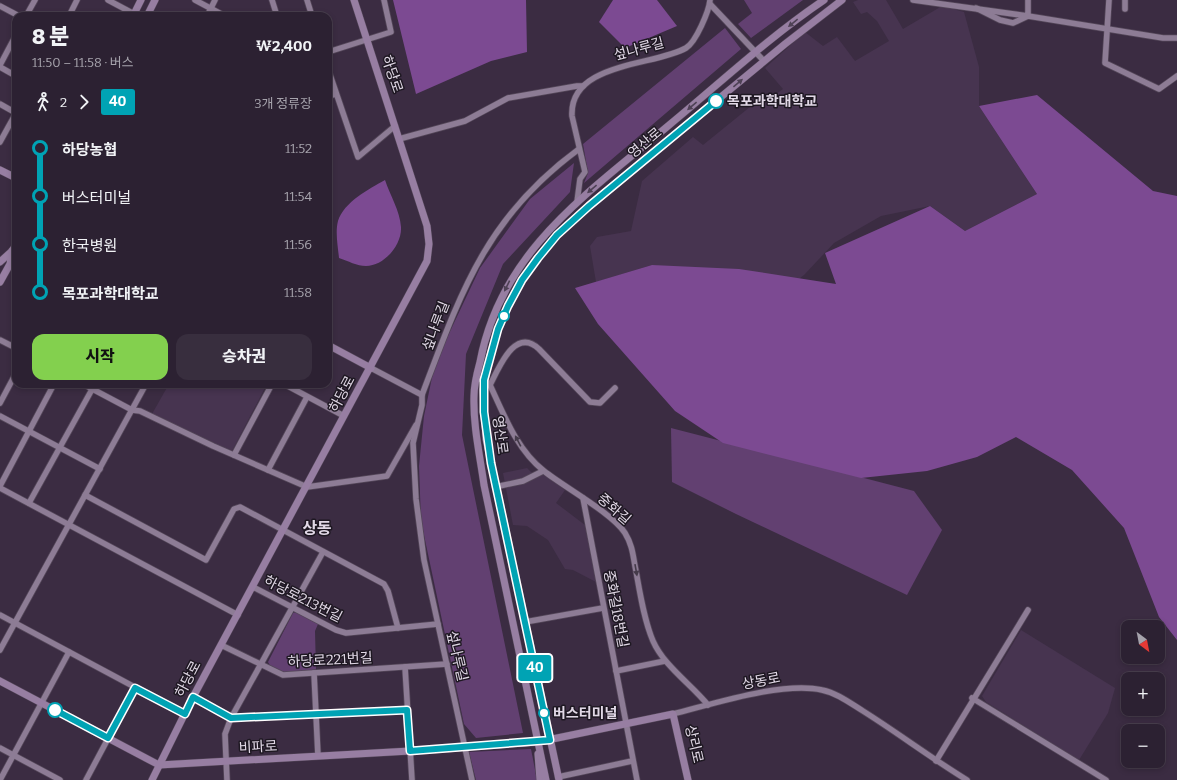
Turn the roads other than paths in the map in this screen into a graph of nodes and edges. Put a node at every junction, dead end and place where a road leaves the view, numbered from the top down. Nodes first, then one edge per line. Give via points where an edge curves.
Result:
1 (35, 0) edge
2 (77, 0) edge
3 (108, 0) edge
4 (141, 0) edge
5 (155, 0) edge
6 (195, 0) edge
7 (215, 0) edge
8 (272, 0) edge
9 (307, 0) edge
10 (354, 0) edge
11 (384, 0) edge
12 (824, 0) edge
13 (842, 0) edge
14 (913, 0) edge
15 (1028, 0) edge
16 (1109, 0) edge
17 (1125, 0) edge
18 (710, 2) edge
19 (0, 6) edge
20 (211, 8) junction
21 (976, 8) junction
22 (1125, 9) dead end
23 (12, 12) edge
24 (28, 12) edge
25 (71, 12) edge
26 (130, 12) edge
27 (136, 12) edge
28 (149, 12) edge
29 (209, 12) edge
30 (218, 12) edge
31 (276, 12) edge
32 (311, 12) edge
33 (1028, 16) junction
34 (1107, 29) junction
35 (1177, 38) edge
36 (366, 40) junction
37 (12, 43) edge
38 (332, 51) edge
39 (756, 53) junction
40 (764, 62) junction
41 (0, 66) edge
42 (12, 74) edge
43 (1177, 76) edge
44 (332, 82) edge
45 (584, 86) junction
46 (336, 94) junction
47 (332, 95) edge
48 (0, 104) edge
49 (12, 111) edge
50 (12, 120) edge
51 (396, 126) junction
52 (400, 139) junction
53 (0, 142) edge
54 (580, 149) junction
55 (0, 170) edge
56 (12, 176) edge
57 (577, 202) junction
58 (12, 250) edge
59 (12, 256) edge
60 (0, 262) edge
61 (0, 282) edge
62 (0, 340) edge
63 (12, 346) edge
64 (332, 347) edge
65 (371, 368) junction
66 (12, 381) edge
67 (483, 381) junction
68 (52, 388) edge
69 (93, 388) edge
70 (96, 388) edge
71 (144, 388) edge
72 (270, 388) edge
73 (291, 388) edge
74 (615, 388) dead end
75 (422, 395) junction
76 (307, 397) junction
77 (0, 404) edge
78 (132, 410) junction
79 (0, 416) edge
80 (344, 416) junction
81 (418, 423) junction
82 (29, 431) junction
83 (60, 448) junction
84 (234, 456) junction
85 (100, 469) junction
86 (268, 470) junction
87 (543, 470) junction
88 (307, 486) junction
89 (0, 487) edge
90 (495, 487) junction
91 (85, 495) junction
92 (583, 498) junction
93 (29, 503) junction
94 (69, 525) junction
95 (283, 531) junction
96 (324, 552) junction
97 (253, 587) junction
98 (293, 608) junction
99 (603, 608) junction
100 (1028, 610) dead end
101 (0, 615) edge
102 (238, 615) junction
103 (526, 622) junction
104 (15, 623) junction
105 (438, 624) junction
106 (398, 628) junction
107 (221, 645) junction
108 (0, 650) edge
109 (69, 652) junction
110 (665, 661) junction
111 (447, 664) junction
112 (261, 666) junction
113 (405, 667) junction
114 (616, 671) junction
115 (314, 673) junction
116 (0, 680) edge
117 (135, 688) junction
118 (193, 697) junction
119 (972, 698) junction
120 (42, 703) junction
121 (708, 705) junction
122 (407, 710) junction
123 (185, 714) junction
124 (316, 714) junction
125 (673, 714) junction
126 (231, 718) junction
127 (626, 723) junction
128 (108, 738) junction
129 (550, 740) junction
130 (538, 742) junction
131 (464, 747) junction
132 (0, 748) edge
133 (410, 751) junction
134 (14, 755) junction
135 (318, 756) junction
136 (632, 761) junction
137 (936, 761) junction
138 (226, 762) junction
139 (160, 765) junction
140 (559, 778) edge
141 (0, 780) edge
142 (60, 780) edge
143 (86, 780) edge
144 (152, 780) edge
145 (227, 780) edge
146 (412, 780) edge
147 (472, 780) edge
148 (540, 780) edge
149 (546, 780) edge
150 (637, 780) edge
151 (688, 780) edge
152 (967, 780) edge
153 (1106, 780) edge

1 - 24 street
2 - 25 street
3 - 26 street
4 - 27 street
5 - 28 street
6 - 20 street
7 - 20 street
8 - 31 street
9 - 32 street
10 - 36 street, 하당로
11 - 36 street via 391,32
12 -> 39 street, 영산로
13 - 40 street, 영산로
14 - 21 street
15 - 33 street
16 - 34 street
17 - 22 street
18 - 39 street
18 - 45 street, 섶나루길 via 698,31 687,48 660,58 611,69
19 - 23 street
20 - 29 street
20 - 30 street
21 - 33 street
21 - 33 street via 1000,20 1013,23
33 - 34 street
34 - 35 street
34 - 43 street via 1105,63 1159,89
36 - 38 street
36 - 51 street, 하당로
37 - 41 street
39 - 40 street
39 -> 57 street, 영산로
67 -> 40 street, 영산로 via 498,329 508,306 522,280 557,235
41 - 42 street
44 - 46 street
45 - 52 street via 508,98 465,121
45 - 54 street via 572,109
46 - 47 street
46 - 51 street via 358,157
48 - 49 street
50 - 53 street
51 - 52 street, 하당로
52 - 65 street, 하당로 via 428,226 428,253 422,272
54 - 57 street via 585,172 580,179
54 - 75 street, 섶나루길 via 536,184 506,219 476,264 456,307
55 - 56 street
57 -> 67 street, 영산로 via 530,252 513,275 489,325
58 - 60 street
59 - 61 street
62 - 63 street
64 - 65 street
65 - 75 street
65 - 80 street, 하당로
66 - 77 street
67 - 74 street via 508,352 521,342 529,342 539,349 590,402 600,403
87 -> 67 street, 중화길 via 526,455
67 - 90 street, 영산로 via 486,439
67 - 130 street, 영산로 via 474,396 474,414 484,485
68 - 82 street
69 - 83 street
70 - 78 street
71 - 78 street
72 - 84 street
73 - 76 street
75 - 81 street, 섶나루길
76 - 80 street
76 - 86 street
78 - 84 street via 140,411
78 - 85 street
79 - 82 street
80 - 88 street, 하당로
81 - 88 street via 387,476
81 - 105 street, 섶나루길 via 413,443 416,499 424,560
82 - 83 street
82 - 89 street
83 - 85 street
83 - 93 street
84 - 86 street
85 - 91 street
86 - 88 street
87 - 90 street via 523,481
87 - 92 street, 중화길
88 - 95 street, 하당로
89 - 93 street
90 - 103 street, 영산로
91 - 94 street
91 - 95 street via 206,560 234,509 240,507
92 - 99 street, 중화길18번길
92 -> 110 street, 중화길 via 621,528 633,548 635,570 649,627
93 - 94 street
94 - 102 street
94 - 104 street
95 - 96 street
95 - 97 street, 하당로
96 - 98 street
96 - 106 street via 384,584
97 - 98 street, 하당로213번길
97 - 102 street, 하당로
98 - 106 street, 하당로213번길 via 346,633
98 - 112 street
99 - 103 street
99 - 114 street, 중화길18번길
100 - 119 street
101 - 104 street
102 - 107 street, 하당로
103 - 129 street, 영산로
104 - 108 street
104 - 109 street
105 - 106 street, 하당로213번길
105 - 111 street, 섶나루길
107 - 112 street, 하당로221번길
107 - 118 street, 하당로
109 - 117 street
109 - 120 street
110 - 114 street
110 - 121 street, 중화길
111 - 113 street, 하당로221번길
111 - 131 street, 섶나루길
112 - 115 street, 하당로221번길 via 283,675
112 - 126 street
113 - 115 street, 하당로221번길
113 - 122 street
114 - 127 street, 중화길18번길
115 - 124 street
116 - 120 street
117 - 123 street
117 - 128 street
118 - 123 street, 하당로
118 - 126 street
119 - 137 street
119 - 153 street
120 - 128 street
120 - 134 street
121 - 125 street, 상동로
121 - 137 street, 상동로 via 794,688 824,690 883,724
122 - 124 street
122 - 133 street
123 - 139 street, 하당로
124 - 126 street
124 - 135 street
125 - 127 street, 상동로
125 - 151 street, 상리로
126 - 138 street via 225,734
127 - 129 street, 상동로
127 - 136 street, 중화길18번길
128 - 139 street
128 - 143 street
129 - 130 street, 상동로
129 - 140 street, 영산로
130 - 131 street, 비파로
130 - 148 street via 537,762
130 - 149 street, 영산로
131 - 133 street, 비파로
131 - 147 street, 섶나루길
132 - 134 street
133 - 135 street, 비파로
133 - 146 street
134 - 141 street
134 - 142 street
135 - 138 street, 비파로
136 - 140 street
136 - 150 street, 중화길18번길
137 - 152 street, 상동로
138 - 139 street, 비파로
138 - 145 street
139 - 144 street, 하당로

